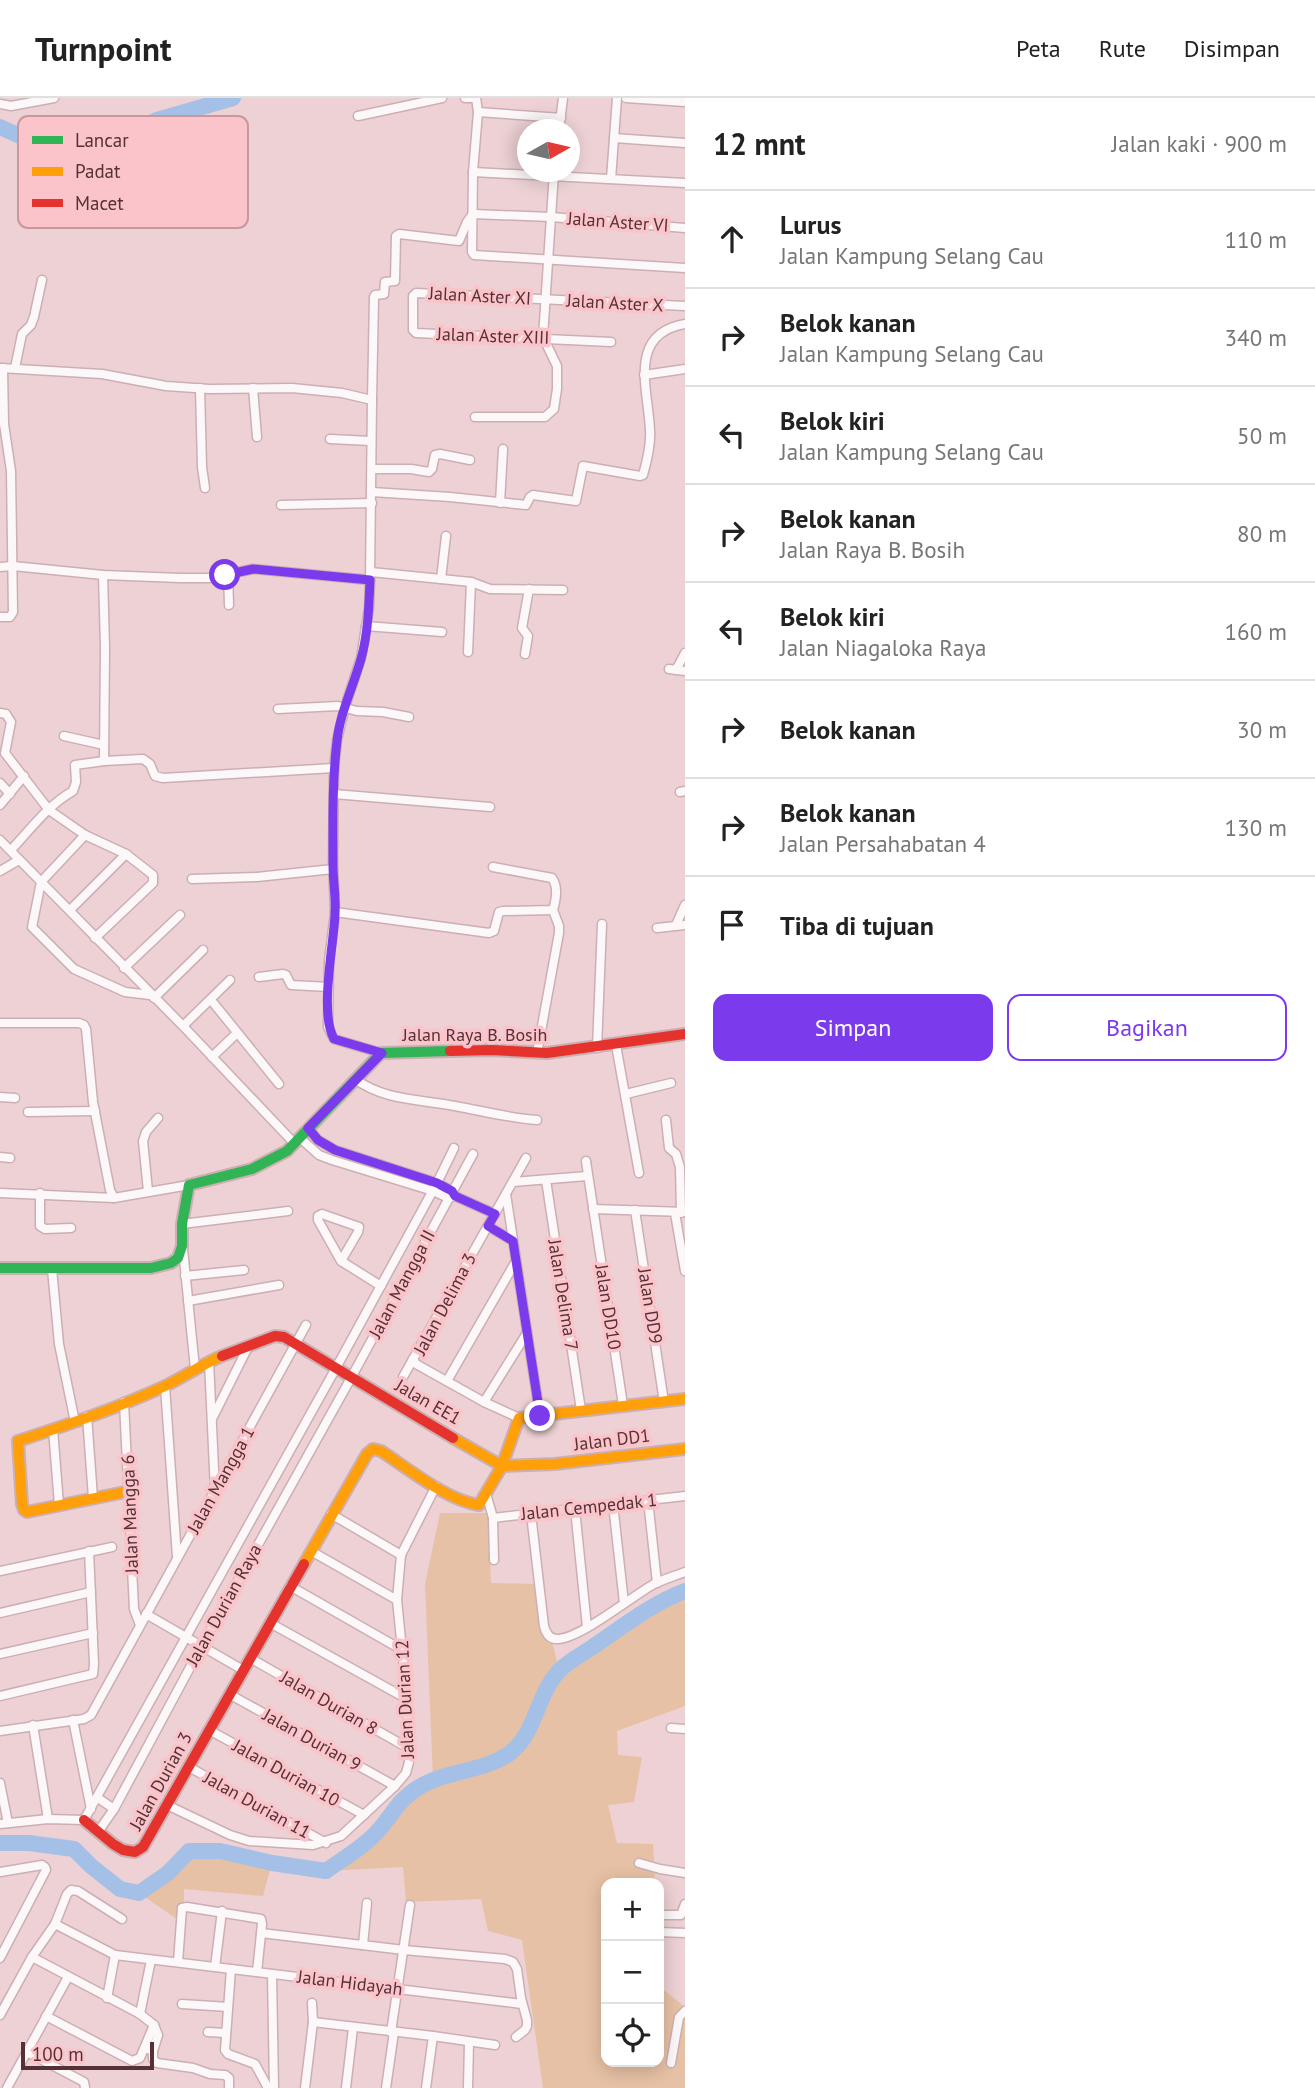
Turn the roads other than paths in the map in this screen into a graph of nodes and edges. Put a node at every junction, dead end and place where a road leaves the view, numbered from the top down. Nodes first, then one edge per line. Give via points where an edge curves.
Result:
1 (442, 98) edge
2 (465, 98) edge
3 (563, 98) edge
4 (617, 98) edge
5 (626, 98) edge
6 (51, 99) edge
7 (685, 102) edge
8 (0, 104) edge
9 (478, 112) junction
10 (358, 116) dead end
11 (561, 118) joint
12 (614, 138) junction
13 (685, 143) edge
14 (473, 172) junction
15 (517, 173) edge
16 (580, 176) edge
17 (611, 179) junction
18 (553, 182) edge
19 (685, 183) edge
20 (474, 214) junction
21 (551, 217) junction
22 (685, 228) edge
23 (548, 260) junction
24 (685, 268) edge
25 (42, 280) dead end
26 (414, 294) joint
27 (545, 299) junction
28 (685, 306) edge
29 (685, 324) edge
30 (543, 337) junction
31 (611, 342) dead end
32 (2, 368) edge
33 (15, 368) junction
34 (685, 369) edge
35 (644, 375) junction
36 (200, 388) junction
37 (253, 388) junction
38 (372, 400) junction
39 (475, 417) dead end
40 (257, 437) dead end
41 (330, 439) dead end
42 (371, 441) junction
43 (503, 449) dead end
44 (470, 460) dead end
45 (372, 469) junction
46 (205, 488) dead end
47 (372, 492) junction
48 (372, 503) junction
49 (500, 503) junction
50 (281, 505) dead end
51 (446, 536) dead end
52 (13, 566) junction
53 (0, 567) edge
54 (228, 574) junction
55 (103, 575) junction
56 (371, 576) junction
57 (441, 579) junction
58 (471, 582) junction
59 (530, 589) junction
60 (563, 590) dead end
61 (229, 605) dead end
62 (0, 617) edge
63 (366, 625) junction
64 (442, 632) dead end
65 (468, 652) dead end
66 (685, 653) edge
67 (525, 654) dead end
68 (677, 670) edge
69 (345, 707) junction
70 (278, 709) dead end
71 (0, 713) edge
72 (409, 717) dead end
73 (64, 736) dead end
74 (104, 745) junction
75 (2, 753) edge
76 (104, 761) junction
77 (334, 768) junction
78 (24, 776) junction
79 (0, 783) edge
80 (10, 794) junction
81 (334, 794) junction
82 (0, 805) edge
83 (490, 807) dead end
84 (49, 810) junction
85 (85, 835) junction
86 (0, 840) edge
87 (10, 850) junction
88 (126, 854) junction
89 (19, 860) junction
90 (493, 867) dead end
91 (333, 869) junction
92 (0, 871) edge
93 (192, 879) dead end
94 (41, 882) junction
95 (685, 905) edge
96 (70, 910) junction
97 (553, 910) junction
98 (335, 912) junction
99 (180, 915) dead end
100 (602, 924) dead end
101 (680, 925) edge
102 (657, 928) dead end
103 (95, 938) junction
104 (203, 950) dead end
105 (124, 968) junction
106 (259, 977) dead end
107 (230, 979) dead end
108 (329, 987) junction
109 (152, 996) junction
110 (211, 1000) junction
111 (0, 1023) edge
112 (183, 1026) junction
113 (237, 1033) junction
114 (685, 1034) edge
115 (616, 1045) junction
116 (597, 1048) junction
117 (382, 1053) junction
118 (537, 1053) junction
119 (212, 1056) junction
120 (355, 1079) junction
121 (671, 1083) dead end
122 (279, 1084) dead end
123 (626, 1094) junction
124 (0, 1097) edge
125 (15, 1098) dead end
126 (95, 1111) junction
127 (28, 1112) dead end
128 (158, 1118) dead end
129 (537, 1120) dead end
130 (666, 1121) dead end
131 (308, 1128) junction
132 (297, 1140) junction
133 (454, 1148) dead end
134 (473, 1154) dead end
135 (0, 1157) edge
136 (10, 1158) dead end
137 (526, 1158) dead end
138 (586, 1161) dead end
139 (639, 1173) dead end
140 (587, 1176) junction
141 (546, 1180) junction
142 (513, 1182) junction
143 (189, 1185) junction
144 (435, 1187) junction
145 (148, 1191) junction
146 (0, 1193) edge
147 (40, 1193) junction
148 (506, 1194) junction
149 (452, 1195) junction
150 (114, 1198) junction
151 (593, 1209) junction
152 (635, 1210) junction
153 (288, 1211) dead end
154 (680, 1213) edge
155 (495, 1214) junction
156 (182, 1224) junction
157 (488, 1226) junction
158 (71, 1228) dead end
159 (513, 1241) junction
160 (183, 1247) junction
161 (341, 1261) junction
162 (516, 1261) junction
163 (0, 1268) edge
164 (52, 1269) junction
165 (244, 1270) dead end
166 (685, 1271) edge
167 (185, 1276) junction
168 (279, 1285) dead end
169 (380, 1286) junction
170 (188, 1301) junction
171 (306, 1325) dead end
172 (528, 1333) junction
173 (295, 1344) junction
174 (248, 1347) junction
175 (413, 1359) junction
176 (209, 1361) junction
177 (336, 1368) junction
178 (195, 1369) junction
179 (403, 1377) dead end
180 (351, 1378) junction
181 (446, 1381) junction
182 (165, 1386) junction
183 (685, 1399) edge
184 (124, 1402) junction
185 (484, 1402) junction
186 (664, 1402) junction
187 (623, 1405) junction
188 (581, 1410) junction
189 (87, 1416) junction
190 (540, 1416) junction
191 (519, 1418) junction
192 (212, 1420) junction
193 (75, 1422) junction
194 (53, 1429) junction
195 (685, 1449) edge
196 (502, 1466) junction
197 (436, 1486) junction
198 (130, 1491) junction
199 (486, 1493) junction
200 (215, 1494) junction
201 (685, 1496) edge
202 (93, 1498) junction
203 (648, 1500) junction
204 (613, 1504) junction
205 (59, 1505) junction
206 (575, 1509) junction
207 (331, 1514) junction
208 (531, 1514) junction
209 (493, 1518) junction
210 (112, 1547) dead end
211 (89, 1551) junction
212 (311, 1551) junction
213 (401, 1555) junction
214 (177, 1559) junction
215 (494, 1559) dead end
216 (0, 1571) edge
217 (685, 1572) edge
218 (657, 1583) junction
219 (290, 1587) junction
220 (91, 1592) junction
221 (397, 1600) junction
222 (624, 1603) junction
223 (0, 1613) edge
224 (146, 1614) junction
225 (270, 1623) junction
226 (140, 1625) junction
227 (587, 1627) junction
228 (93, 1633) junction
229 (186, 1638) junction
230 (201, 1647) junction
231 (404, 1651) junction
232 (0, 1654) edge
233 (250, 1658) junction
234 (243, 1670) junction
235 (229, 1695) junction
236 (0, 1696) edge
237 (407, 1699) junction
238 (73, 1720) junction
239 (33, 1725) junction
240 (671, 1728) dead end
241 (685, 1729) edge
242 (209, 1730) junction
243 (0, 1731) edge
244 (408, 1748) junction
245 (189, 1767) junction
246 (0, 1783) edge
247 (395, 1786) junction
248 (98, 1798) junction
249 (167, 1805) junction
250 (91, 1808) junction
251 (114, 1809) junction
252 (363, 1815) junction
253 (48, 1819) junction
254 (84, 1820) junction
255 (4, 1823) edge
256 (98, 1832) junction
257 (326, 1843) junction
258 (639, 1863) dead end
259 (0, 1872) edge
260 (685, 1873) edge
261 (367, 1903) dead end
262 (685, 1903) edge
263 (410, 1905) dead end
264 (222, 1911) junction
265 (664, 1915) edge
266 (122, 1919) dead end
267 (55, 1924) junction
268 (664, 1932) edge
269 (261, 1933) junction
270 (685, 1933) edge
271 (363, 1945) junction
272 (404, 1950) junction
273 (115, 1955) junction
274 (0, 1958) edge
275 (36, 1959) junction
276 (151, 1960) junction
277 (178, 1962) junction
278 (215, 1967) junction
279 (231, 1969) junction
280 (257, 1972) junction
281 (272, 1973) junction
282 (68, 1977) junction
283 (397, 1989) junction
284 (107, 1998) junction
285 (312, 2003) dead end
286 (182, 2004) dead end
287 (522, 2004) junction
288 (228, 2007) junction
289 (685, 2011) edge
290 (140, 2014) junction
291 (0, 2015) edge
292 (46, 2016) junction
293 (313, 2022) junction
294 (353, 2028) junction
295 (208, 2032) dead end
296 (392, 2032) junction
297 (226, 2034) junction
298 (433, 2036) junction
299 (516, 2037) dead end
300 (469, 2042) junction
301 (495, 2045) dead end
302 (149, 2049) junction
303 (27, 2052) junction
304 (671, 2063) dead end
305 (6, 2086) edge
306 (85, 2088) edge
307 (229, 2088) edge
308 (268, 2088) edge
309 (274, 2088) edge
310 (305, 2088) edge
311 (346, 2088) edge
312 (386, 2088) edge
313 (426, 2088) edge
314 (468, 2088) edge

1 - 10 street
2 - 9 street via 476,98
3 - 11 street
4 - 12 street
5 - 7 street
6 - 8 street
9 - 11 street
9 - 14 street
12 - 13 street
12 - 17 street
14 - 15 street
14 - 20 street
16 - 17 street
17 - 19 street
18 - 21 street
20 - 21 street, Jalan Aster VI
20 - 23 street via 472,254
20 - 38 street via 459,241 396,236 395,282 385,282 384,294 374,297
21 - 22 street, Jalan Aster VI
21 - 23 street
23 - 24 street
23 - 27 street
25 - 33 street
26 - 27 street, Jalan Aster XI
26 - 30 street, Jalan Aster XIII via 416,333
27 - 28 street, Jalan Aster X
27 - 30 street
29 - 35 street via 656,338 644,363
30 - 31 street, Jalan Aster XIII
30 - 39 street via 557,366 551,413 545,417
32 - 33 street
32 - 52 street
33 - 36 street
34 - 35 street
35 - 49 street via 651,433 643,475 583,466 576,501 533,495 526,505
36 - 37 street
36 - 46 street
37 - 38 street via 292,388
37 - 40 street
38 - 42 street
41 - 42 street
42 - 45 street
43 - 49 street
44 - 45 street via 440,454 435,455 429,471
45 - 47 street
47 - 48 street
47 - 49 street
48 - 50 street
48 - 56 street
51 - 57 street
52 - 53 street
52 - 55 street
52 - 62 street via 13,612 10,617
54 - 55 street via 209,578
54 - 56 street via 253,569
54 - 61 street
55 - 74 street
56 - 57 street
56 - 63 street
57 - 58 street
58 - 59 street via 490,589
58 - 65 street
59 - 60 street
59 - 67 street via 522,628 528,636
63 - 64 street
63 - 69 street
66 - 68 street
69 - 70 street
69 - 72 street
69 - 77 street
71 - 75 street via 11,722
73 - 74 street
74 - 76 street
75 - 78 street
76 - 77 street via 143,759 155,776 163,778
76 - 84 street via 75,765 73,791
77 - 81 street
78 - 80 street
78 - 84 street
79 - 80 street
80 - 82 street
81 - 83 street
81 - 91 street
84 - 85 street
84 - 87 street
85 - 88 street
85 - 94 street
86 - 87 street
87 - 89 street
88 - 96 street
88 - 103 street via 153,875 153,883
89 - 92 street
89 - 94 street
90 - 97 street via 552,878
91 - 93 street
91 - 98 street
94 - 96 street
94 - 109 street via 32,928 74,968 125,992
95 - 101 street
96 - 103 street
97 - 98 street via 499,912 494,931 489,933
97 - 118 street via 560,929
98 - 108 street
99 - 105 street
100 - 116 street
101 - 102 street
103 - 105 street
104 - 109 street
105 - 109 street
106 - 108 street via 283,974 291,985
107 - 110 street
108 - 117 street via 328,1027 334,1039
109 - 112 street
110 - 112 street
110 - 113 street
111 - 126 street via 84,1025
112 - 119 street
113 - 119 street
113 - 122 street
114 - 115 street, Jalan Raya B. Bosih
115 - 116 street, Jalan Raya B. Bosih
115 - 123 street
116 - 118 street, Jalan Raya B. Bosih
117 - 118 street, Jalan Raya B. Bosih
117 - 120 street, Jalan Raya B. Bosih
119 - 132 street
120 - 129 street via 390,1096
120 - 131 street, Jalan Raya B. Bosih
121 - 123 street
123 - 139 street
124 - 125 street
126 - 127 street
126 - 150 street
128 - 145 street via 143,1141
130 - 154 street via 669,1148 681,1171
131 - 132 street, Jalan Raya B. Bosih
131 - 144 street via 335,1150
132 - 143 street, Jalan Raya B. Bosih via 263,1165
132 - 144 street via 332,1160
133 - 144 street, Jalan Mangga II
134 - 149 street, Jalan Mangga II
135 - 136 street
137 - 142 street, Jalan Delima 3
138 - 140 street, Jalan DD10
140 - 141 street
140 - 151 street, Jalan DD10
141 - 142 street
141 - 188 street, Jalan Delima 7
142 - 148 street, Jalan Delima 3
143 - 145 street
143 - 156 street
144 - 149 street
144 - 169 street, Jalan Mangga II
145 - 150 street
146 - 147 street
147 - 150 street
147 - 158 street via 40,1226
148 - 155 street, Jalan Delima 3
148 - 159 street
149 - 155 street
149 - 180 street, Jalan Mangga II
151 - 152 street
151 - 187 street, Jalan DD10
152 - 154 street
152 - 186 street, Jalan DD9
153 - 156 street
154 - 166 street
155 - 157 street, Jalan Delima 3
156 - 160 street
157 - 159 street
157 - 175 street, Jalan Delima 3
159 - 162 street
160 - 164 street via 171,1263 151,1268
160 - 167 street
161 - 161 street via 318,1220 322,1214 359,1227
161 - 169 street
162 - 172 street
162 - 181 street
163 - 164 street
164 - 193 street via 58,1344
165 - 167 street
167 - 170 street
168 - 170 street
169 - 177 street, Jalan Mangga II
170 - 178 street
171 - 173 street, Jalan Mangga 1
172 - 185 street
172 - 190 street
173 - 174 street via 275,1336
173 - 177 street, Jalan EE1
173 - 200 street, Jalan Mangga 1
174 - 176 street
174 - 192 street
175 - 179 street
175 - 181 street, Jalan Delima 3
176 - 178 street
176 - 192 street
177 - 180 street, Jalan EE1
177 - 229 street, Jalan Durian Raya
178 - 182 street
180 - 196 street, Jalan EE1
180 - 230 street, Jalan Durian Raya
181 - 185 street, Jalan Delima 3
182 - 184 street
182 - 214 street
183 - 186 street
184 - 189 street
184 - 198 street, Jalan Mangga 6
185 - 191 street, Jalan Delima 3
186 - 187 street
187 - 188 street
188 - 190 street
189 - 193 street
189 - 202 street
190 - 191 street
191 - 196 street
192 - 200 street
193 - 194 street
194 - 205 street
194 - 205 street via 19,1441 22,1504 27,1512
195 - 196 street, Jalan DD1
196 - 199 street
197 - 199 street via 472,1505 479,1505
197 - 207 street, Jalan Durian 3 via 373,1449
197 - 213 street, Jalan Durian 12
198 - 202 street
198 - 226 street, Jalan Mangga 6 via 134,1609
199 - 209 street
200 - 214 street, Jalan Mangga 1
201 - 203 street, Jalan Cempedak 1
202 - 205 street
203 - 204 street, Jalan Cempedak 1
203 - 218 street
204 - 206 street, Jalan Cempedak 1
204 - 222 street
206 - 208 street, Jalan Cempedak 1
206 - 227 street
207 - 212 street, Jalan Durian 3
207 - 213 street
208 - 209 street, Jalan Cempedak 1
208 - 227 street via 546,1634 560,1639
209 - 215 street
210 - 211 street
211 - 216 street
211 - 220 street
212 - 219 street, Jalan Durian 3
212 - 221 street
213 - 221 street, Jalan Durian 12
214 - 224 street, Jalan Mangga 1
217 - 218 street
218 - 222 street
219 - 225 street, Jalan Durian 3
219 - 231 street
220 - 223 street
220 - 228 street
221 - 231 street, Jalan Durian 12
222 - 227 street
224 - 226 street, Jalan Mangga 1
224 - 229 street
225 - 233 street, Jalan Durian 3
225 - 237 street
226 - 238 street, Jalan Mangga 1 via 91,1715
228 - 232 street
228 - 236 street via 93,1674
229 - 230 street
229 - 248 street, Jalan Durian Raya
230 - 234 street
230 - 251 street, Jalan Durian Raya
231 - 237 street, Jalan Durian 12
233 - 234 street, Jalan Durian 3
233 - 244 street, Jalan Durian 8
234 - 235 street, Jalan Durian 3
235 - 242 street, Jalan Durian 3
235 - 247 street, Jalan Durian 9
237 - 244 street, Jalan Durian 12
238 - 239 street
238 - 250 street
239 - 243 street
239 - 253 street
240 - 241 street
242 - 245 street, Jalan Durian 3
242 - 252 street, Jalan Durian 10
244 - 247 street, Jalan Durian 12 via 407,1773
245 - 249 street, Jalan Durian 3
245 - 257 street, Jalan Durian 11
246 - 255 street
247 - 252 street, Jalan Durian 12
248 - 250 street, Jalan Durian Raya
248 - 251 street
249 - 256 street, Jalan Durian 3 via 144,1847 135,1852 123,1850
249 - 257 street via 249,1841
250 - 254 street, Jalan Durian Raya
251 - 256 street, Jalan Durian Raya
252 - 257 street, Jalan Durian 12
253 - 254 street
253 - 255 street
254 - 256 street, Jalan Durian 3
258 - 260 street
259 - 274 street via 42,1865 46,1870
261 - 271 street
262 - 265 street via 681,1915
263 - 272 street
264 - 269 street via 261,1919
264 - 277 street via 182,1908
264 - 278 street
266 - 267 street via 71,1890
267 - 273 street, Jalan Hidayah
267 - 275 street
268 - 270 street
269 - 271 street
269 - 280 street
271 - 272 street
272 - 283 street
272 - 287 street via 513,1962
273 - 276 street, Jalan Hidayah
273 - 284 street
275 - 282 street
275 - 291 street
276 - 277 street, Jalan Hidayah
276 - 290 street
277 - 278 street, Jalan Hidayah
278 - 279 street, Jalan Hidayah
279 - 280 street, Jalan Hidayah
279 - 288 street
280 - 281 street, Jalan Hidayah
281 - 283 street, Jalan Hidayah
281 - 309 street
282 - 284 street
282 - 292 street
283 - 287 street, Jalan Hidayah
283 - 296 street
284 - 290 street
285 - 293 street
286 - 288 street
287 - 299 street via 527,2026
288 - 297 street
289 - 304 street via 679,2017
290 - 302 street via 154,2025
292 - 302 street via 132,2061
292 - 303 street
293 - 294 street
293 - 310 street
294 - 296 street
294 - 311 street
295 - 297 street
296 - 298 street
296 - 312 street
297 - 308 street via 226,2053 255,2064
298 - 300 street
298 - 313 street
300 - 301 street
300 - 314 street
302 - 307 street via 157,2063 225,2075
303 - 305 street
303 - 306 street via 83,2082

